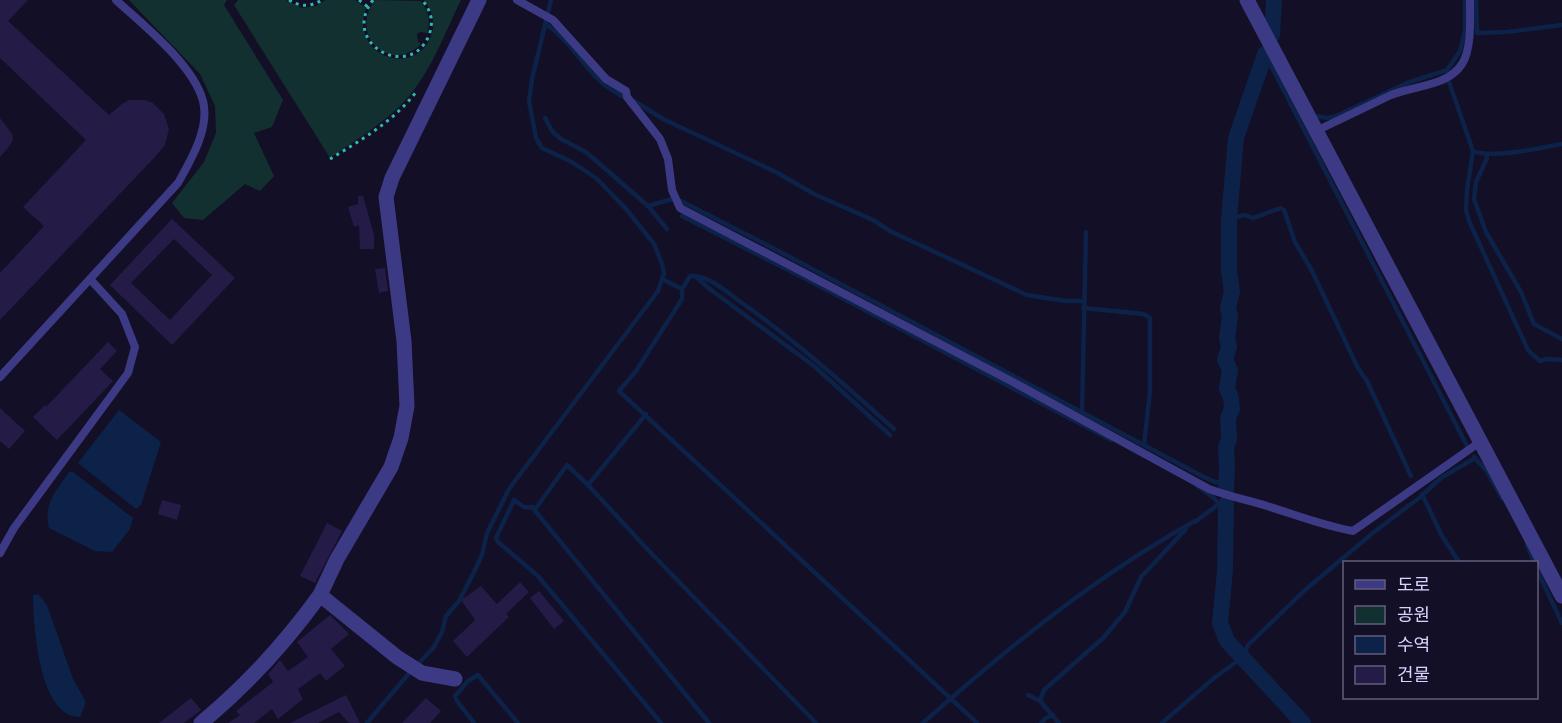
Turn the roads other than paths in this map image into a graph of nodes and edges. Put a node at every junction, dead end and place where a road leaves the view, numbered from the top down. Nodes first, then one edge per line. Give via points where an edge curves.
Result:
1 (116, 0) edge
2 (479, 0) edge
3 (517, 0) edge
4 (1247, 0) edge
5 (1470, 0) edge
6 (1316, 131) junction
7 (90, 279) junction
8 (0, 377) edge
9 (1480, 442) junction
10 (0, 553) edge
11 (320, 595) junction
12 (1562, 596) edge
13 (455, 679) dead end
14 (201, 723) edge

1 - 7 lane via 170,50 195,83 204,102 202,130 196,153 178,183
2 - 11 street via 386,197 404,341 407,406 391,466
3 - 9 lane via 553,20 606,79 626,92 660,139 680,208 1209,489 1353,531
4 - 6 street
5 - 6 lane via 1464,62 1454,74 1394,94
6 - 9 street
7 - 8 lane
7 - 10 lane via 122,314 135,346 128,373 14,528
9 - 12 street
11 - 13 street via 422,673
11 - 14 street via 284,641

